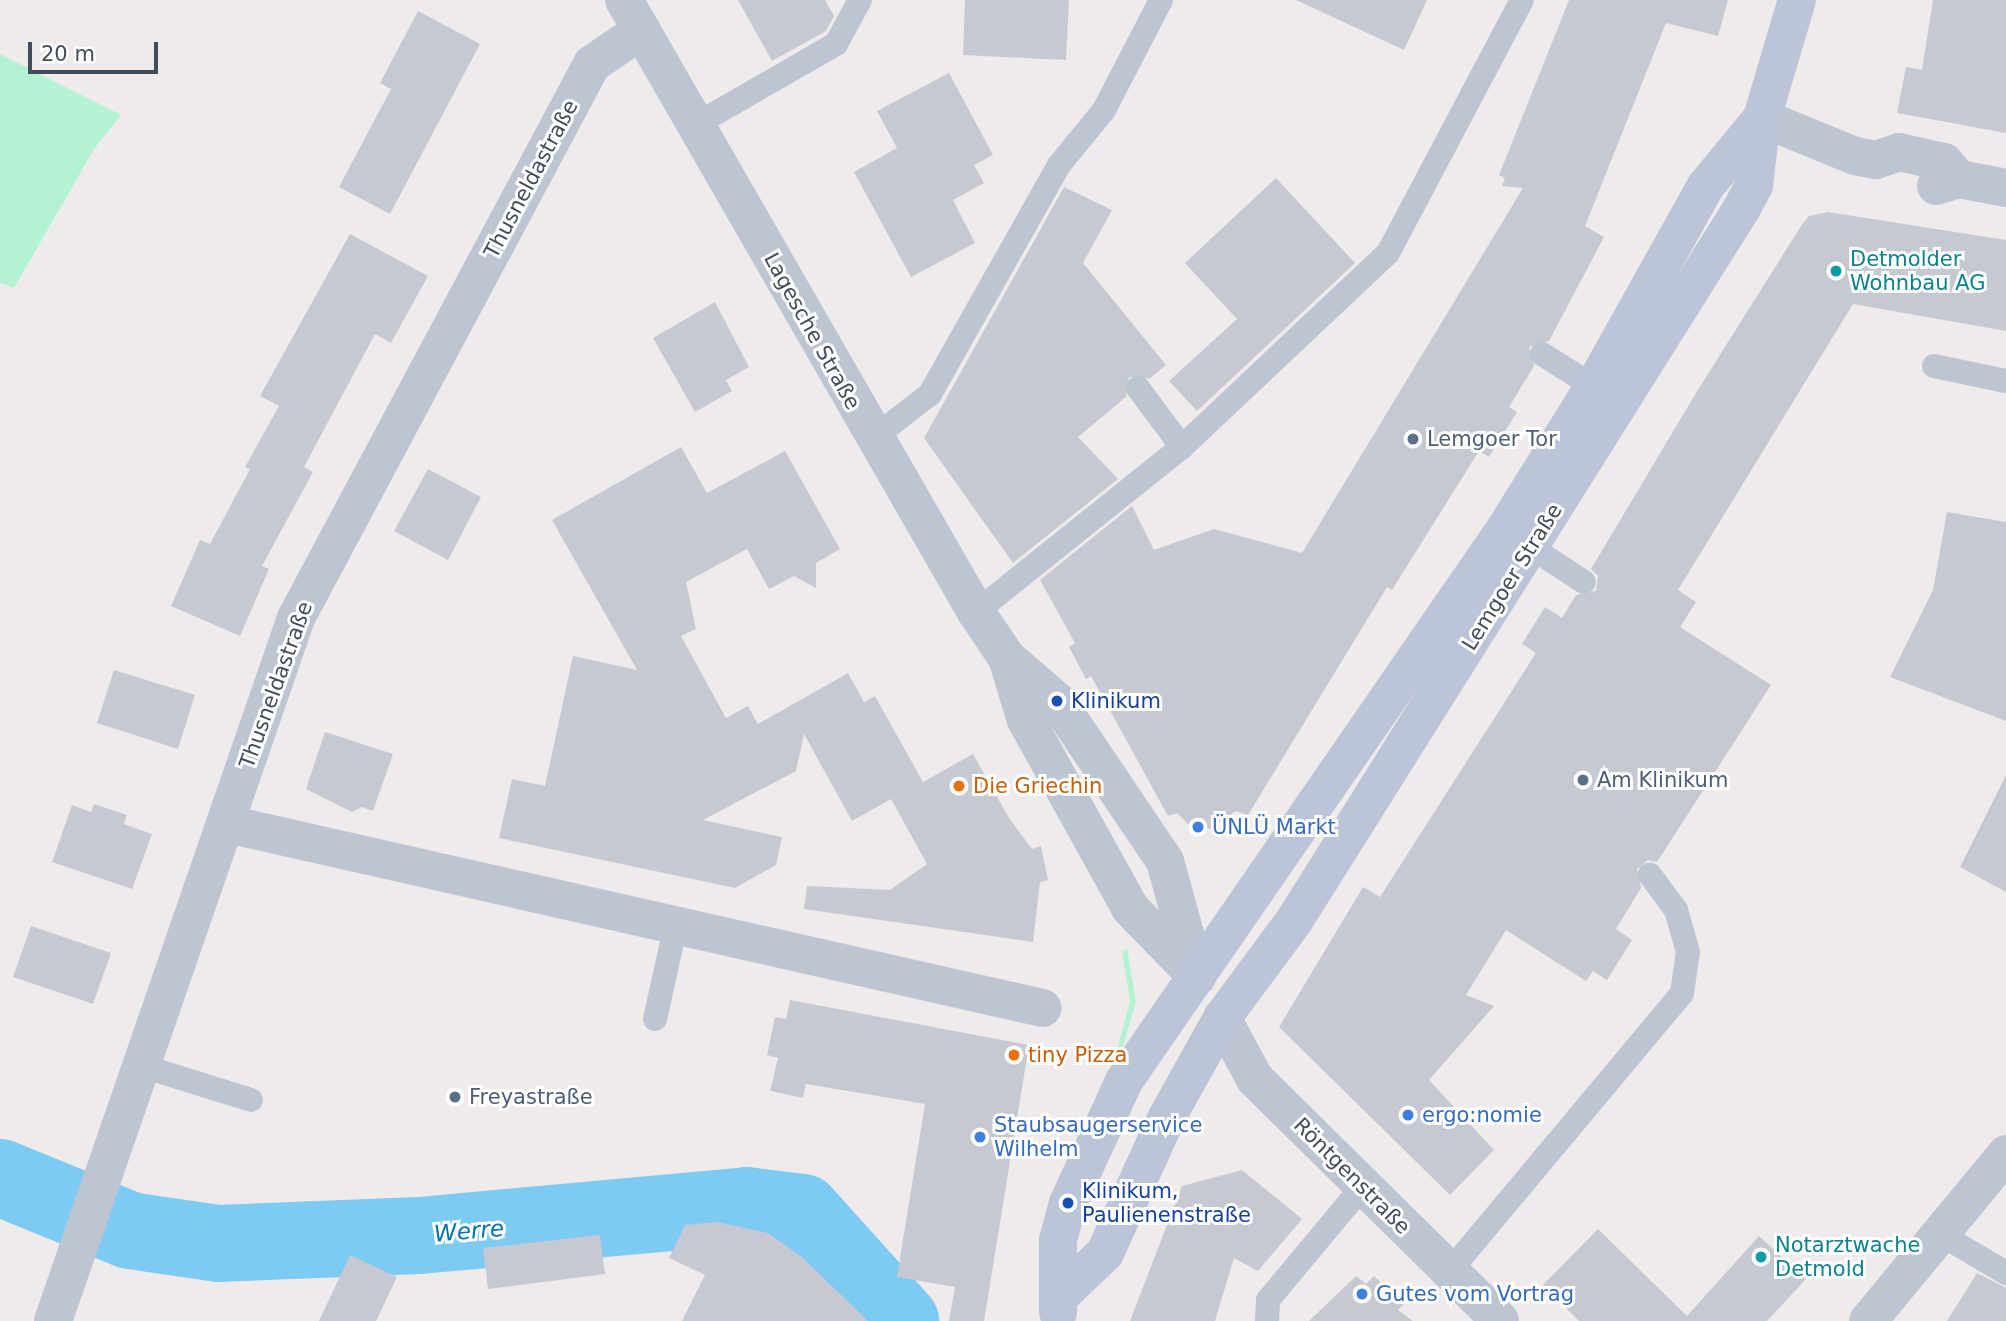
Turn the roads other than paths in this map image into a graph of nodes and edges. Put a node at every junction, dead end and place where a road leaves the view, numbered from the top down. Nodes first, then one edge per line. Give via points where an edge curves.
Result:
1 (860, 0) edge
2 (1161, 0) edge
3 (1522, 0) edge
4 (1797, 0) edge
5 (633, 15) edge
6 (1762, 118) junction
7 (695, 125) junction
8 (2006, 188) edge
9 (1542, 354) dead end
10 (1934, 366) dead end
11 (2006, 381) edge
12 (1139, 388) dead end
13 (1607, 394) junction
14 (872, 439) junction
15 (1182, 447) junction
16 (1518, 539) junction
17 (1584, 582) dead end
18 (976, 612) junction
19 (1007, 658) junction
20 (227, 824) junction
21 (1650, 875) dead end
22 (676, 924) junction
23 (1197, 977) junction
24 (1042, 1008) dead end
25 (1222, 1018) junction
26 (655, 1019) dead end
27 (142, 1066) junction
28 (251, 1100) dead end
29 (2006, 1154) edge
30 (1362, 1187) junction
31 (1940, 1234) junction
32 (1449, 1272) junction
33 (2006, 1273) edge
34 (1058, 1308) edge
35 (53, 1321) edge
36 (1267, 1321) edge
37 (1500, 1321) edge
38 (1868, 1321) edge

1 - 7 lane via 836,44
2 - 14 lane via 1104,110 1059,165 930,394
3 - 15 lane via 1388,253
4 - 6 main road, Lemgoer Straße
5 - 7 street, Lagesche Straße
5 - 20 street, Thusneldastraße via 592,64 296,618
6 - 8 street via 1876,160 1895,178 1938,186 1959,179
6 - 13 main road, Lemgoer Straße via 1705,187
7 - 14 street, Lagesche Straße
9 - 13 lane
10 - 11 lane
12 - 15 lane
13 - 16 main road, Lemgoer Straße
14 - 18 street, Lagesche Straße
15 - 18 lane via 1104,524
16 - 17 lane
16 - 23 main road, Lemgoer Straße
16 - 25 main road, Lemgoer Straße via 1294,921
18 - 19 street, Lagesche Straße
19 - 23 street, Lagesche Straße via 1026,720 1130,908
19 - 23 street, Lagesche Straße via 1057,701 1165,861
20 - 22 street
20 - 27 street, Thusneldastraße
21 - 32 lane via 1676,910 1688,952 1682,993
22 - 24 street
22 - 26 lane
23 - 25 main road, Lagesche Straße
23 - 34 main road, Lemgoer Straße via 1124,1081 1068,1203 1058,1240
25 - 30 street, Röntgenstraße via 1255,1079
25 - 34 main road, Lemgoer Straße via 1167,1117 1105,1253
27 - 28 lane
27 - 35 street, Thusneldastraße
29 - 31 street
30 - 32 street, Röntgenstraße
30 - 36 lane via 1268,1300
31 - 33 lane
31 - 38 street
32 - 37 street, Röntgenstraße

